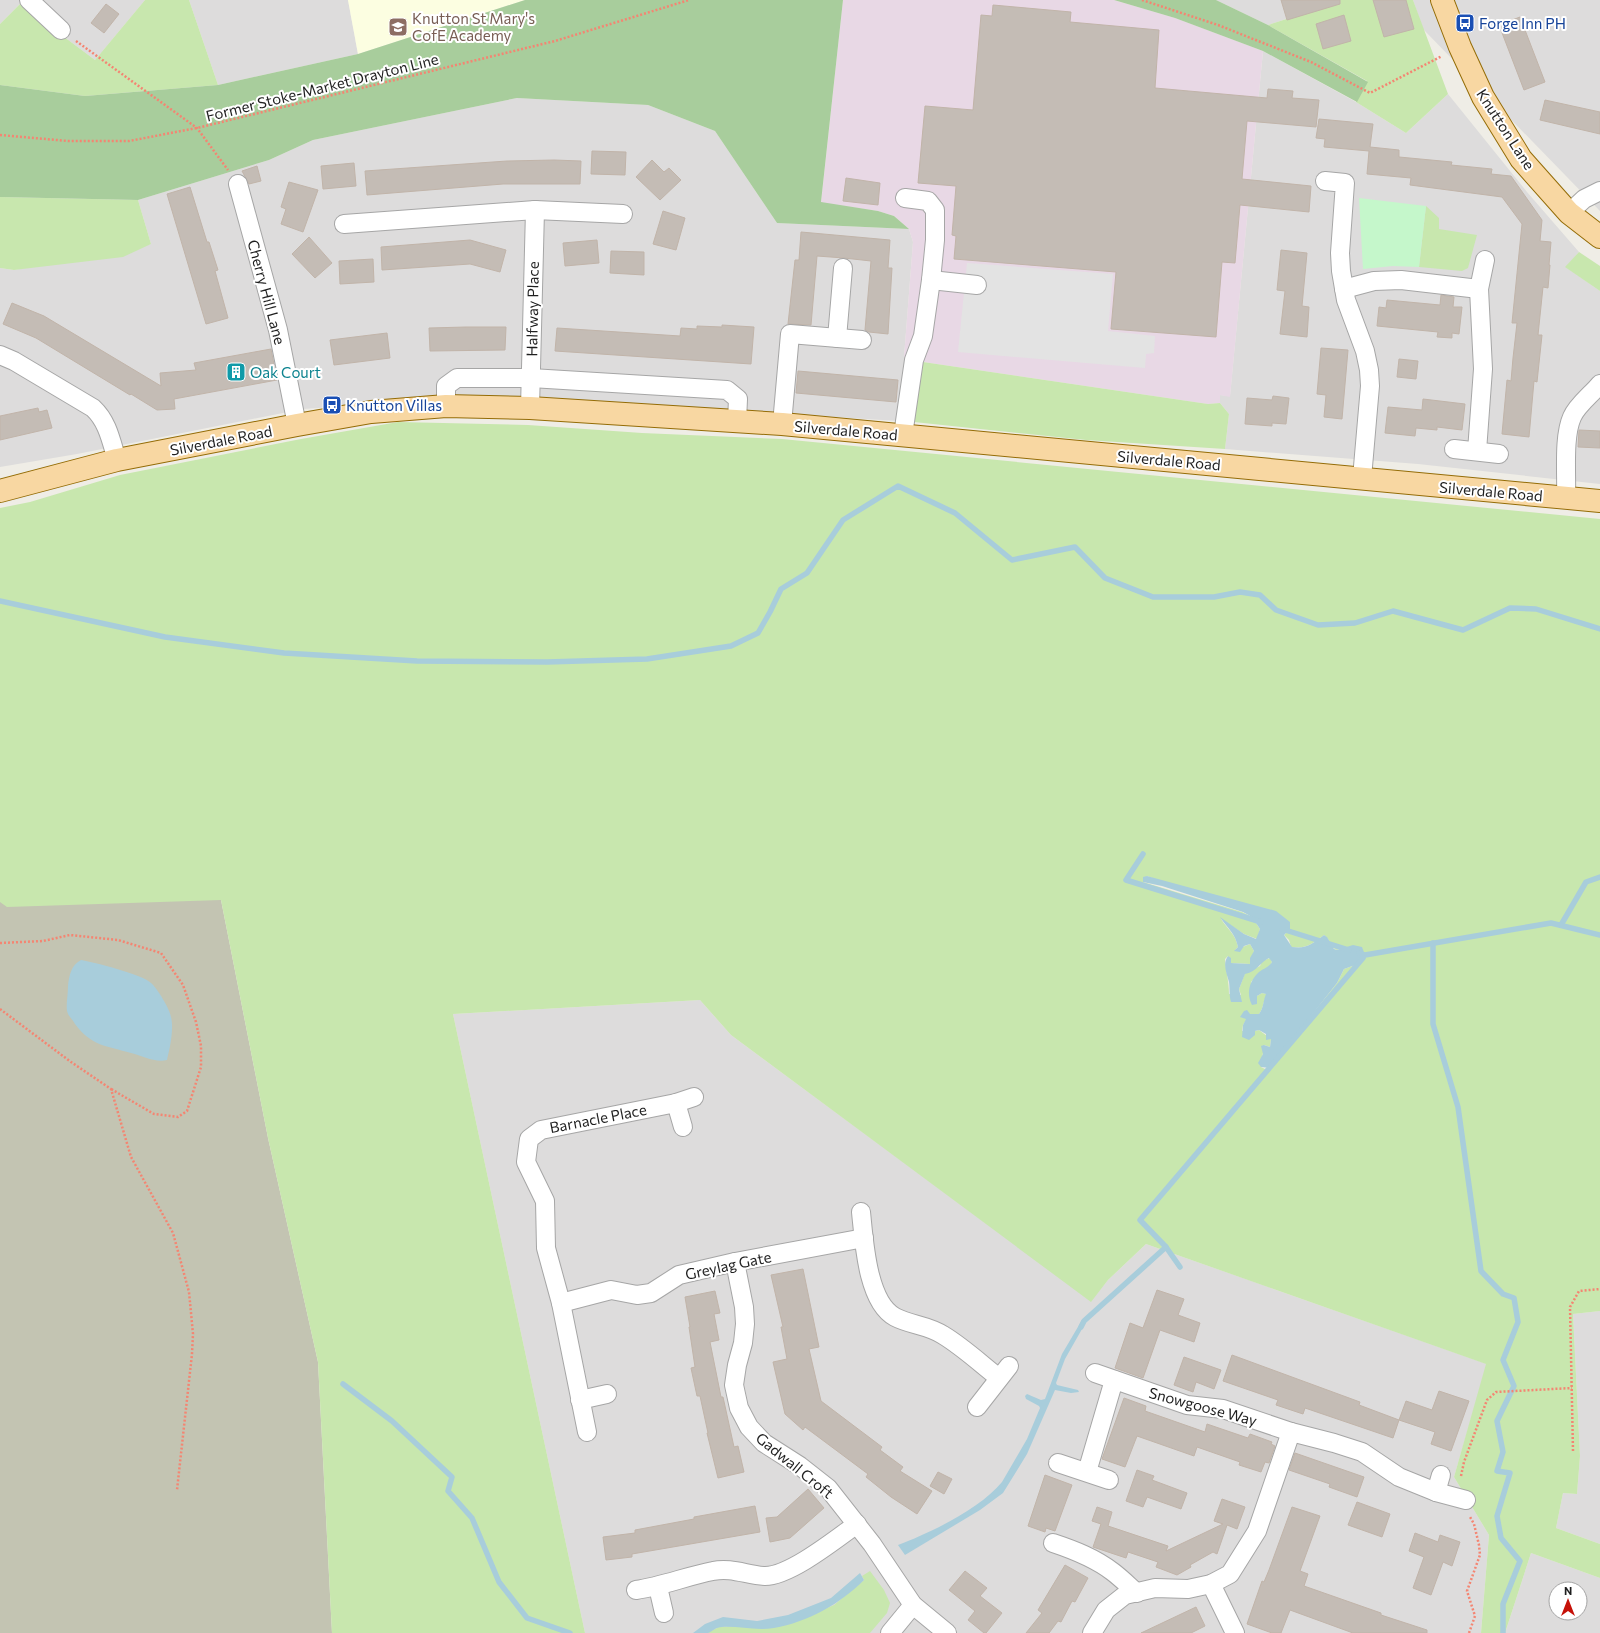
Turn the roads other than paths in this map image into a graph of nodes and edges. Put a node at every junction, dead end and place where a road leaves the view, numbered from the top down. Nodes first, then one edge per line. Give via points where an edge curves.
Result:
1 (29, 0) edge
2 (1442, 0) edge
3 (61, 30) road end
4 (1325, 181) dead end
5 (238, 184) road end
6 (1600, 191) edge
7 (905, 198) dead end
8 (535, 210) junction
9 (1569, 212) junction
10 (624, 214) dead end
11 (344, 224) dead end
12 (1600, 238) edge
13 (1485, 260) dead end
14 (843, 268) dead end
15 (931, 280) junction
16 (977, 285) dead end
17 (1344, 289) junction
18 (1479, 289) junction
19 (837, 338) junction
20 (862, 340) dead end
21 (0, 355) edge
22 (531, 378) junction
23 (1600, 384) edge
24 (446, 396) junction
25 (530, 408) junction
26 (737, 421) junction
27 (782, 424) junction
28 (297, 425) junction
29 (903, 435) junction
30 (1454, 449) dead end
31 (1477, 451) junction
32 (1499, 454) dead end
33 (116, 460) junction
34 (1362, 478) junction
35 (0, 491) edge
36 (1566, 498) junction
37 (1600, 502) edge
38 (694, 1097) dead end
39 (676, 1102) junction
40 (683, 1127) dead end
41 (861, 1212) dead end
42 (864, 1238) junction
43 (735, 1262) junction
44 (561, 1303) junction
45 (1095, 1373) dead end
46 (1114, 1380) junction
47 (607, 1394) dead end
48 (580, 1400) junction
49 (978, 1406) dead end
50 (587, 1432) dead end
51 (1291, 1432) junction
52 (1058, 1463) dead end
53 (1087, 1472) junction
54 (1441, 1475) dead end
55 (1110, 1480) dead end
56 (1436, 1492) junction
57 (1466, 1500) dead end
58 (857, 1524) junction
59 (1053, 1543) dead end
60 (1211, 1584) junction
61 (658, 1586) junction
62 (636, 1590) dead end
63 (1137, 1593) junction
64 (913, 1605) junction
65 (664, 1613) dead end
66 (890, 1633) edge
67 (947, 1633) edge
68 (1092, 1633) edge
69 (1234, 1633) edge

1 - 3 street
2 - 9 main road, Knutton Lane via 1483,97 1521,159
4 - 17 street via 1345,183 1340,253
5 - 28 street, Cherry Hill Lane via 278,330
6 - 9 street
7 - 15 street via 928,201 935,210
8 - 10 street
8 - 11 street
8 - 22 street, Halfway Place
9 - 12 main road, Knutton Lane
13 - 18 street
14 - 19 street
15 - 16 street
15 - 29 street via 923,336 914,360
17 - 18 street via 1374,281 1401,280
17 - 34 street via 1350,313 1366,351 1369,370 1370,386
18 - 31 street via 1483,369
19 - 20 street
19 - 27 street via 790,334
21 - 33 street via 101,415
22 - 24 street, Silverdale Road via 457,378
22 - 25 street, Halfway Place
22 - 26 street, Silverdale Road via 727,390 738,399
23 - 36 street via 1572,416 1566,450
24 - 25 main road, Silverdale Road
24 - 28 main road, Silverdale Road
25 - 26 main road, Silverdale Road
26 - 27 main road, Silverdale Road
27 - 29 main road, Silverdale Road
28 - 33 main road, Silverdale Road
29 - 34 main road, Silverdale Road
30 - 31 street
31 - 32 street
33 - 35 main road, Silverdale Road
34 - 36 main road, Silverdale Road
36 - 37 main road, Silverdale Road
38 - 39 street, Barnacle Place
39 - 40 street
39 - 44 street, Barnacle Place via 541,1130 529,1140 526,1162 544,1201 546,1248
41 - 42 street
42 - 43 street, Greylag Gate
42 - 49 street via 872,1286 882,1305 893,1316 943,1334 1004,1372
43 - 44 street, Greylag Gate via 679,1275 651,1293 637,1295 611,1290
43 - 58 street, Gadwall Croft via 745,1324 734,1385 739,1408 749,1427 764,1443 828,1488
44 - 48 street
45 - 46 street, Snowgoose Way
46 - 51 street, Snowgoose Way via 1187,1405 1223,1409
46 - 53 street
47 - 48 street
48 - 50 street
51 - 56 street, Snowgoose Way via 1334,1442 1362,1452 1399,1477
51 - 60 street via 1257,1531 1230,1574
52 - 53 street
53 - 55 street
54 - 56 street
56 - 57 street, Snowgoose Way
58 - 61 street via 785,1571 766,1576 732,1570 714,1571
58 - 64 street, Gadwall Croft
59 - 63 street via 1096,1561
60 - 63 street via 1188,1589 1155,1588
60 - 69 street
61 - 62 street
61 - 65 street
63 - 68 street via 1125,1595 1106,1610
64 - 66 street
64 - 67 street, Gadwall Croft

